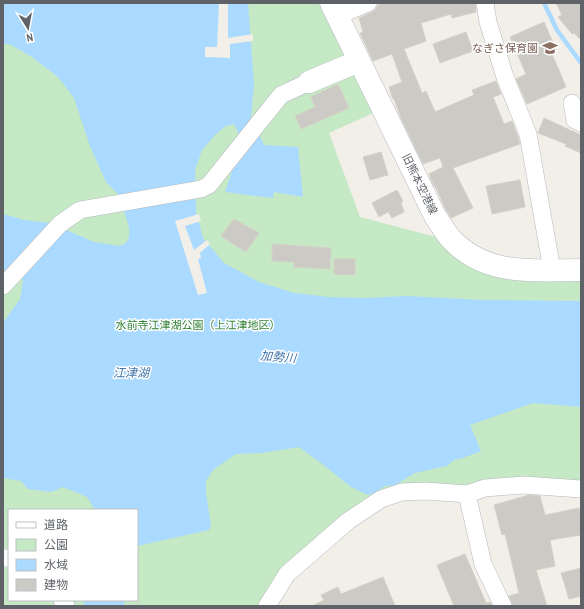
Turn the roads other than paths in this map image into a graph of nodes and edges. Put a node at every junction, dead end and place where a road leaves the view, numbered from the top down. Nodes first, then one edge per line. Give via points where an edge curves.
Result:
1 (368, 3) edge
2 (485, 3) edge
3 (334, 9) edge
4 (359, 61) junction
5 (309, 82) joint
6 (572, 103) dead end
7 (581, 123) edge
8 (552, 270) junction
9 (581, 270) edge
10 (7, 281) edge
11 (581, 489) edge
12 (467, 494) junction
13 (267, 606) edge
14 (503, 606) edge

1 - 3 street
2 - 8 street via 488,22 505,77 528,134
3 - 4 street, 旧熊本空港線
4 - 5 street
4 - 8 street, 旧熊本空港線 via 435,216 451,238 466,252 497,267
5 - 10 street via 281,95 205,187 80,210 60,224
6 - 7 street via 575,120
8 - 9 street, 旧熊本空港線
11 - 12 street via 524,485 485,488
12 - 13 street via 402,492 381,499 348,521 287,574
12 - 14 street via 483,564

